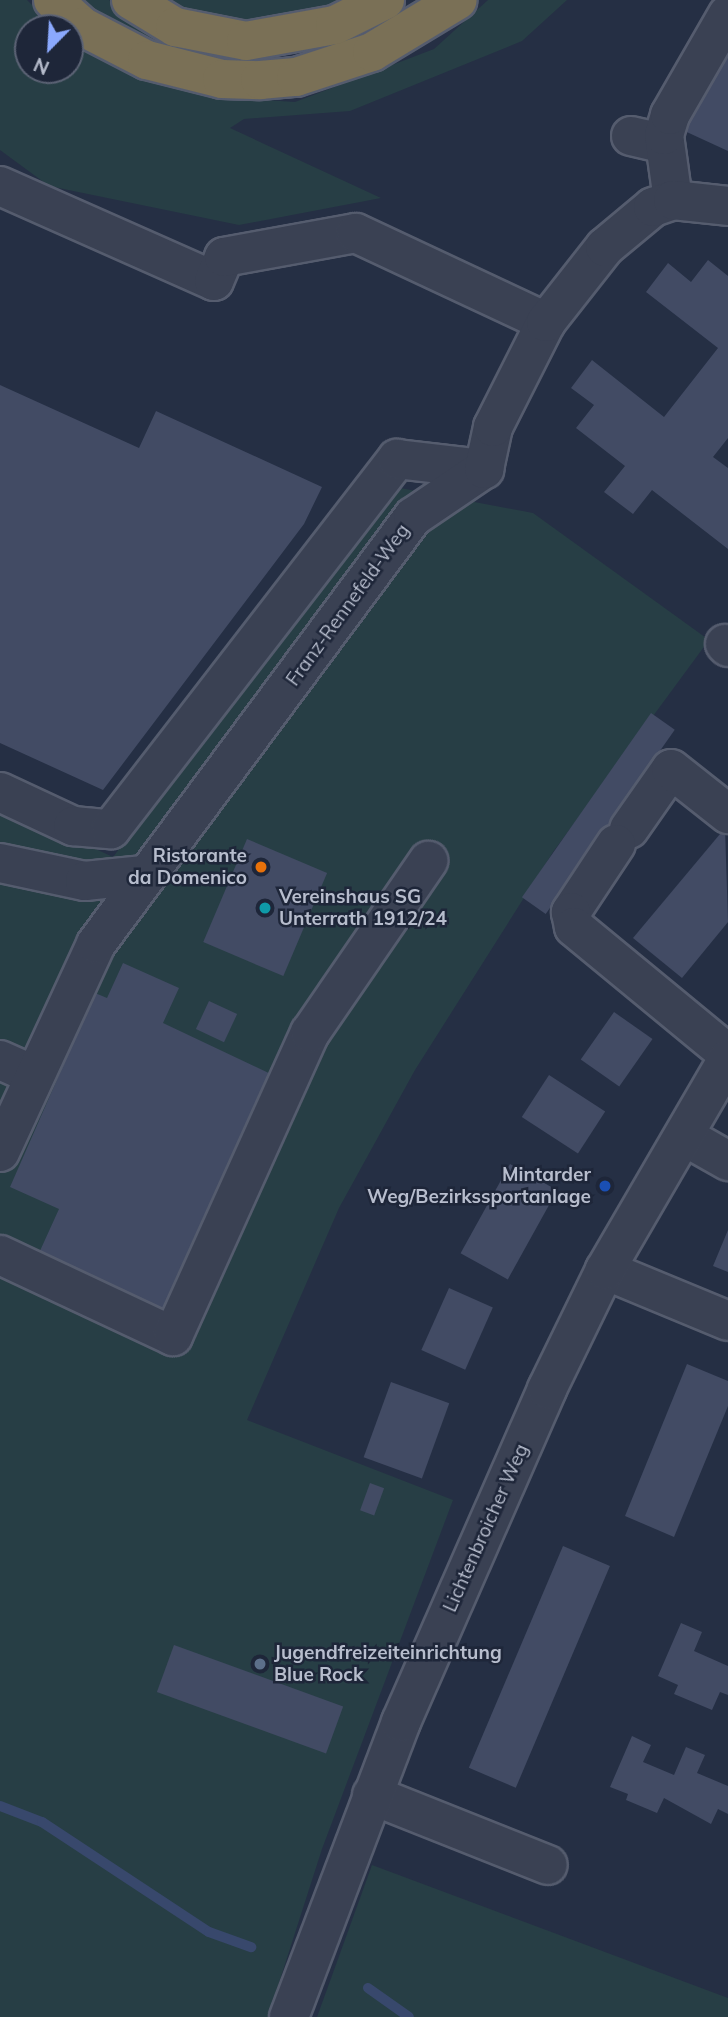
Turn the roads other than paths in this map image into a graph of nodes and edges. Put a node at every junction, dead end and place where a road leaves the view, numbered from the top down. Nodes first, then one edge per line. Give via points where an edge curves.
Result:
1 (53, 0) edge
2 (131, 0) edge
3 (385, 0) edge
4 (458, 0) edge
5 (728, 14) edge
6 (0, 186) edge
7 (673, 200) junction
8 (728, 206) edge
9 (546, 322) junction
10 (484, 469) junction
11 (0, 792) edge
12 (728, 814) edge
13 (428, 861) dead end
14 (0, 863) edge
15 (142, 875) junction
16 (728, 1056) edge
17 (0, 1060) edge
18 (34, 1075) junction
19 (684, 1136) junction
20 (0, 1152) edge
21 (728, 1161) edge
22 (0, 1255) edge
23 (605, 1270) junction
24 (728, 1321) edge
25 (372, 1795) junction
26 (548, 1865) dead end
27 (289, 2017) edge

1 - 4 highway via 83,27 146,60 222,79 260,80 310,73 372,52
2 - 3 highway via 175,27 246,41 335,26
5 - 7 street via 670,115 648,140
6 - 9 street via 214,281 224,257 356,233
7 - 8 street
7 - 9 street via 620,233
9 - 10 street via 498,415
10 - 11 street via 397,459 125,819 111,829 73,826
10 - 15 street, Franz-Rennefeld-Weg via 413,517
12 - 16 street via 671,769 570,912 574,927
13 - 22 street via 310,1033 173,1336
14 - 15 street via 85,881
15 - 18 street, Franz-Rennefeld-Weg via 96,944
16 - 19 street, Lichtenbroicher Weg
17 - 18 street
18 - 20 street, Franz-Rennefeld-Weg
19 - 21 street
19 - 23 street, Lichtenbroicher Weg
23 - 24 street
23 - 25 street, Lichtenbroicher Weg
25 - 26 street
25 - 27 street, Lichtenbroicher Weg

